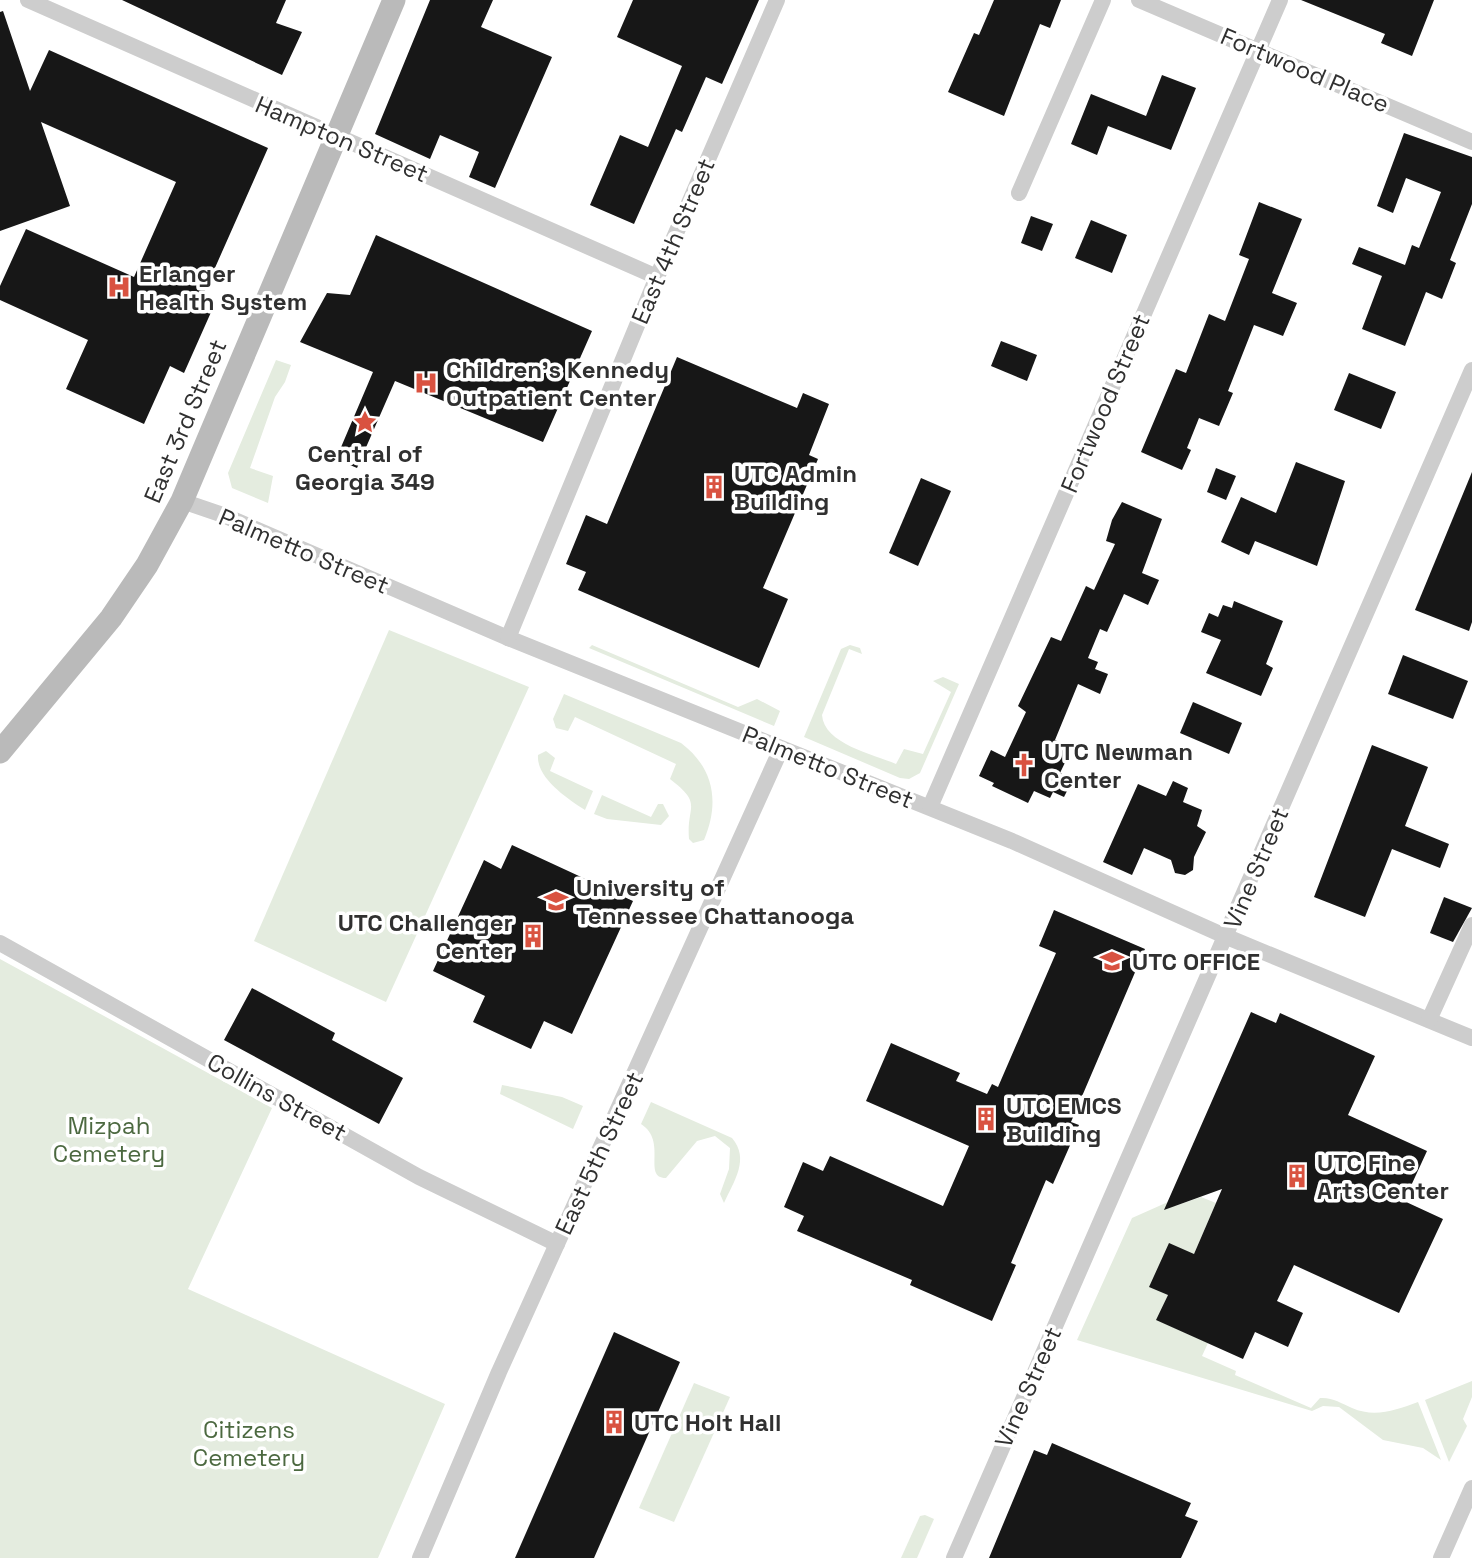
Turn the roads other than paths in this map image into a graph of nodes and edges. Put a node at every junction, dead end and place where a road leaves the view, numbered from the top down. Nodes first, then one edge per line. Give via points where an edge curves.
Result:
1 (27, 0) edge
2 (394, 0) edge
3 (777, 0) edge
4 (1104, 0) edge
5 (1139, 0) edge
6 (1280, 0) edge
7 (1259, 49) junction
8 (334, 137) junction
9 (1472, 142) edge
10 (1019, 193) dead end
11 (657, 277) junction
12 (1472, 370) edge
13 (182, 501) junction
14 (508, 638) junction
15 (781, 749) junction
16 (0, 752) edge
17 (930, 807) junction
18 (1472, 925) edge
19 (1227, 937) junction
20 (0, 943) edge
21 (1429, 1020) junction
22 (1472, 1038) edge
23 (557, 1244) junction
24 (1472, 1488) edge
25 (420, 1558) edge
26 (954, 1558) edge
27 (1441, 1558) edge

1 - 8 street, Hampton Street
2 - 8 main road, East 3rd Street
3 - 11 street, East 4th Street
4 - 10 street
5 - 7 street, Fortwood Place
6 - 7 street, Fortwood Street
7 - 9 street, Fortwood Place
7 - 17 street, Fortwood Street
8 - 11 street, Hampton Street
8 - 13 main road, East 3rd Street
11 - 14 street, East 4th Street
12 - 19 street, Vine Street
13 - 14 street, Palmetto Street
13 - 16 main road, East 3rd Street via 111,618
14 - 15 street, Palmetto Street
15 - 17 street, Palmetto Street
15 - 23 street, East 5th Street
17 - 19 street, Palmetto Street
18 - 21 street
19 - 21 street, Palmetto Street
19 - 26 street, Vine Street
20 - 23 street, Collins Street via 419,1177
21 - 22 street, Palmetto Street
23 - 25 street, East 5th Street
24 - 27 street

